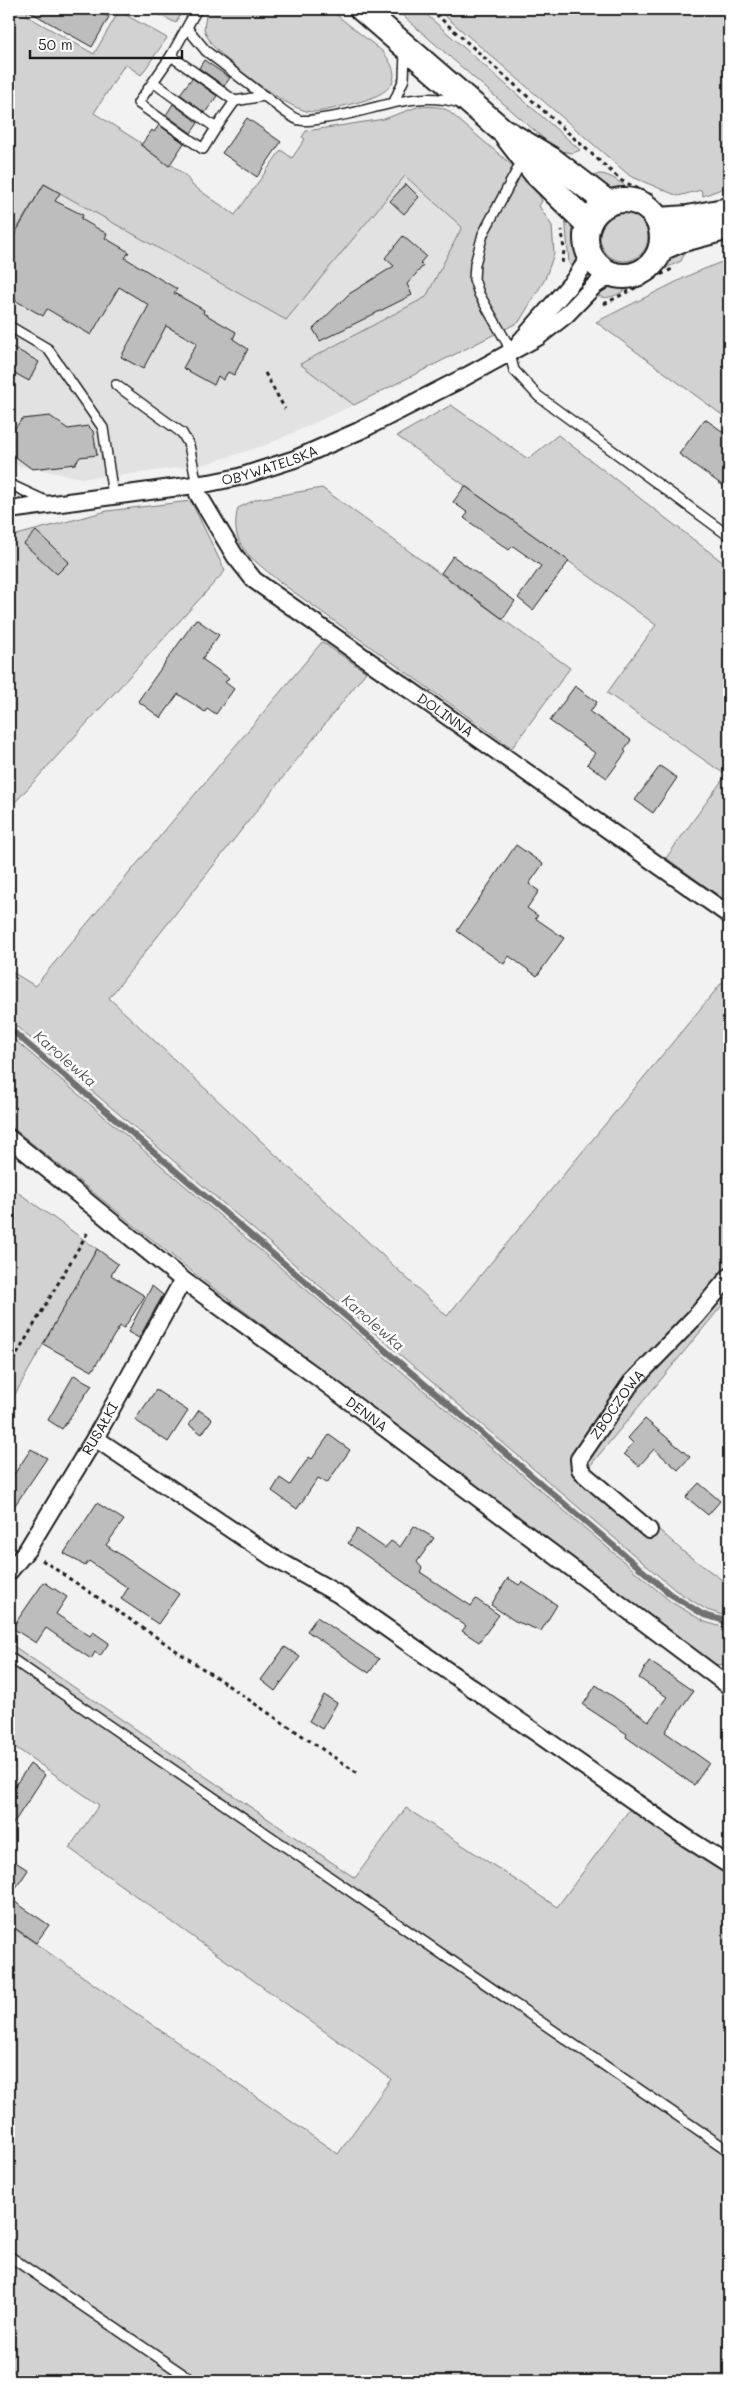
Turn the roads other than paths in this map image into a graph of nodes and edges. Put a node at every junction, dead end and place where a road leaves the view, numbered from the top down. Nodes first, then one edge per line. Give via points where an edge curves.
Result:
1 (198, 9) edge
2 (362, 9) edge
3 (188, 29) junction
4 (405, 45) junction
5 (170, 56) junction
6 (153, 82) junction
7 (264, 96) junction
8 (235, 101) junction
9 (394, 102) junction
10 (477, 108) junction
11 (216, 128) junction
12 (502, 130) junction
13 (523, 159) junction
14 (608, 203) junction
15 (662, 210) junction
16 (729, 210) edge
17 (588, 224) junction
18 (729, 226) edge
19 (662, 248) junction
20 (590, 256) junction
21 (612, 274) junction
22 (9, 326) edge
23 (508, 353) junction
24 (116, 385) dead end
25 (9, 484) edge
26 (197, 485) junction
27 (113, 496) junction
28 (53, 504) junction
29 (9, 510) edge
30 (729, 536) edge
31 (729, 915) edge
32 (9, 1138) edge
33 (729, 1277) edge
34 (183, 1280) junction
35 (96, 1438) junction
36 (649, 1530) dead end
37 (9, 1572) edge
38 (9, 1657) edge
39 (729, 1686) edge
40 (729, 1865) edge
41 (729, 2151) edge
42 (9, 2256) edge
43 (192, 2381) edge

1 - 3 lane
2 - 4 main road
3 - 5 lane
3 - 7 lane via 206,51
4 - 9 lane via 404,80
4 - 10 main road
5 - 6 lane
5 - 8 lane
6 - 11 lane
6 - 11 lane via 138,103 203,149
7 - 8 lane
7 - 9 lane via 303,120 349,115
8 - 11 lane
9 - 10 lane via 421,97 441,98
10 - 12 main road
12 - 13 main road
12 - 14 main road via 552,160
13 - 17 main road
13 - 23 lane via 483,234 474,264 479,294 507,342
14 - 15 main road via 626,199 652,211
14 - 17 main road
15 - 16 main road via 688,218
15 - 19 main road
17 - 20 main road via 586,238
18 - 19 main road
19 - 21 main road via 656,260 643,272 624,276
20 - 21 main road via 600,268
20 - 23 street, OBYWATELSKA via 574,280
21 - 23 street, OBYWATELSKA via 594,286 554,326
22 - 27 lane via 48,349 103,428
23 - 26 street, OBYWATELSKA via 329,445 266,470
23 - 30 lane via 514,370 538,396
24 - 26 lane via 182,433 189,445
25 - 28 lane
26 - 27 street, OBYWATELSKA
26 - 31 street, DOLINNA via 198,494 235,556 254,580
27 - 28 street, OBYWATELSKA
28 - 29 street, OBYWATELSKA
32 - 34 street, DENNA
33 - 36 street, ZBOCZOWA via 631,1383 579,1459 584,1475
34 - 35 street, RUSAŁKI
34 - 39 street, DENNA
35 - 37 street, RUSAŁKI via 27,1550
35 - 40 street via 272,1556 338,1594
38 - 41 lane
42 - 43 lane

